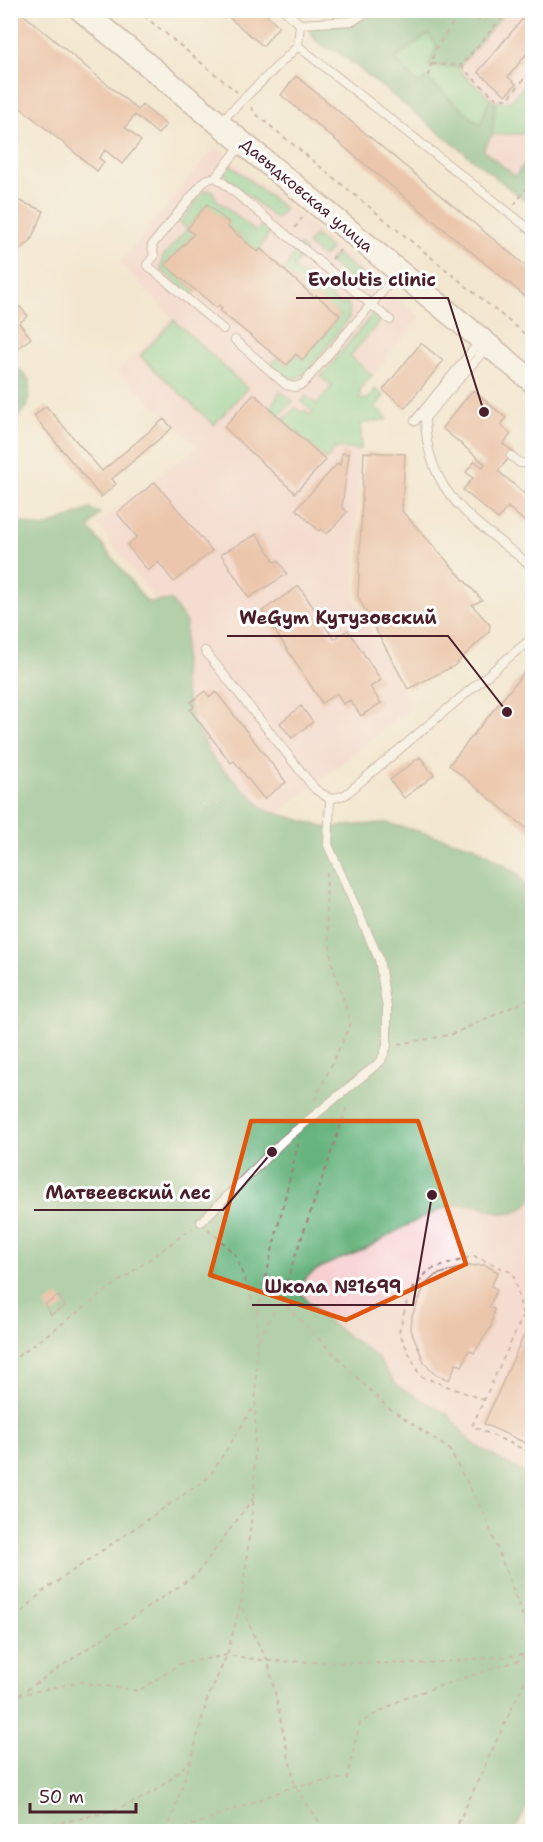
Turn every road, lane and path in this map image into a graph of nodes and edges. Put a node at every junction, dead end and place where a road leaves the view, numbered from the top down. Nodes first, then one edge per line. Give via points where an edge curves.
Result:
1 (81, 10) edge
2 (137, 10) edge
3 (284, 10) edge
4 (370, 10) edge
5 (493, 10) edge
6 (508, 10) edge
7 (300, 24) junction
8 (298, 46) junction
9 (431, 64) junction
10 (462, 65) junction
11 (532, 69) edge
12 (428, 76) dead end
13 (244, 98) junction
14 (220, 122) junction
15 (244, 142) junction
16 (216, 177) junction
17 (532, 181) edge
18 (509, 212) junction
19 (532, 231) edge
20 (399, 272) junction
21 (371, 304) junction
22 (390, 320) dead end
23 (223, 329) dead end
24 (235, 340) dead end
25 (532, 340) edge
26 (485, 342) junction
27 (532, 381) edge
28 (415, 421) dead end
29 (511, 456) dead end
30 (532, 463) edge
31 (532, 567) edge
32 (532, 638) edge
33 (205, 651) dead end
34 (330, 799) junction
35 (328, 845) junction
36 (532, 998) edge
37 (387, 1046) junction
38 (356, 1081) junction
39 (303, 1124) junction
40 (201, 1222) junction
41 (280, 1300) junction
42 (257, 1313) junction
43 (523, 1316) junction
44 (532, 1320) edge
45 (258, 1341) junction
46 (10, 1362) edge
47 (484, 1400) junction
48 (256, 1403) junction
49 (532, 1453) edge
50 (254, 1497) junction
51 (241, 1604) junction
52 (10, 1624) edge
53 (532, 1640) edge
54 (228, 1655) junction
55 (532, 1655) edge
56 (268, 1661) junction
57 (532, 1665) edge
58 (10, 1695) edge
59 (19, 1695) junction
60 (10, 1700) edge
61 (192, 1757) junction
62 (295, 1786) junction
63 (44, 1826) junction
64 (13, 1832) edge
65 (55, 1832) edge
66 (167, 1832) edge
67 (175, 1832) edge
68 (321, 1832) edge
69 (454, 1832) edge

1 - 14 street, Давыдковская улица
2 - 13 path
3 - 7 lane
4 - 7 lane via 353,21
5 - 9 path via 484,21 460,12
6 - 10 path
7 - 8 lane
8 - 13 lane
8 - 18 lane
9 - 10 path
9 - 12 path
10 - 11 path via 497,99 508,99
13 - 14 lane
13 - 25 path via 257,115
14 - 15 street, Давыдковская улица
15 - 16 lane
15 - 20 street, Давыдковская улица
16 - 21 lane
16 - 23 lane via 204,180 152,245 154,256 147,265
17 - 18 path
18 - 19 lane
20 - 21 lane
20 - 26 street, Давыдковская улица
21 - 22 lane
21 - 24 lane via 303,384 295,387 286,385
26 - 27 street, Давыдковская улица
26 - 28 lane
26 - 31 lane via 425,418 425,437 432,467 450,498
29 - 30 lane via 520,463
32 - 34 lane via 345,795
33 - 34 lane via 315,789
34 - 35 lane
35 - 37 lane via 379,959 387,1008
35 - 39 path via 326,913 332,964 351,1023
36 - 37 path via 450,1035
37 - 38 lane via 381,1061
38 - 39 lane
38 - 41 path
39 - 40 lane via 238,1182
39 - 42 path
40 - 42 path via 235,1254
40 - 46 path
41 - 45 path
41 - 53 path via 386,1406 449,1449 485,1516
42 - 45 path
43 - 44 path
43 - 47 path
43 - 47 path via 513,1273 474,1256 429,1270 409,1294 399,1332 420,1376
45 - 48 path
47 - 49 path via 472,1426
48 - 50 path
48 - 52 path via 208,1476 42,1592
50 - 51 path
50 - 59 path via 197,1574
51 - 54 path
51 - 56 path
54 - 56 path
54 - 59 path via 179,1664 138,1690 80,1682
54 - 61 path via 207,1700
55 - 56 path via 418,1664
55 - 62 path via 405,1696 360,1723 347,1778
56 - 62 path
57 - 69 path
58 - 59 path
59 - 60 path
61 - 63 path via 169,1783 118,1810
61 - 66 path
62 - 67 path
62 - 68 path via 319,1822
63 - 64 path
63 - 65 path

